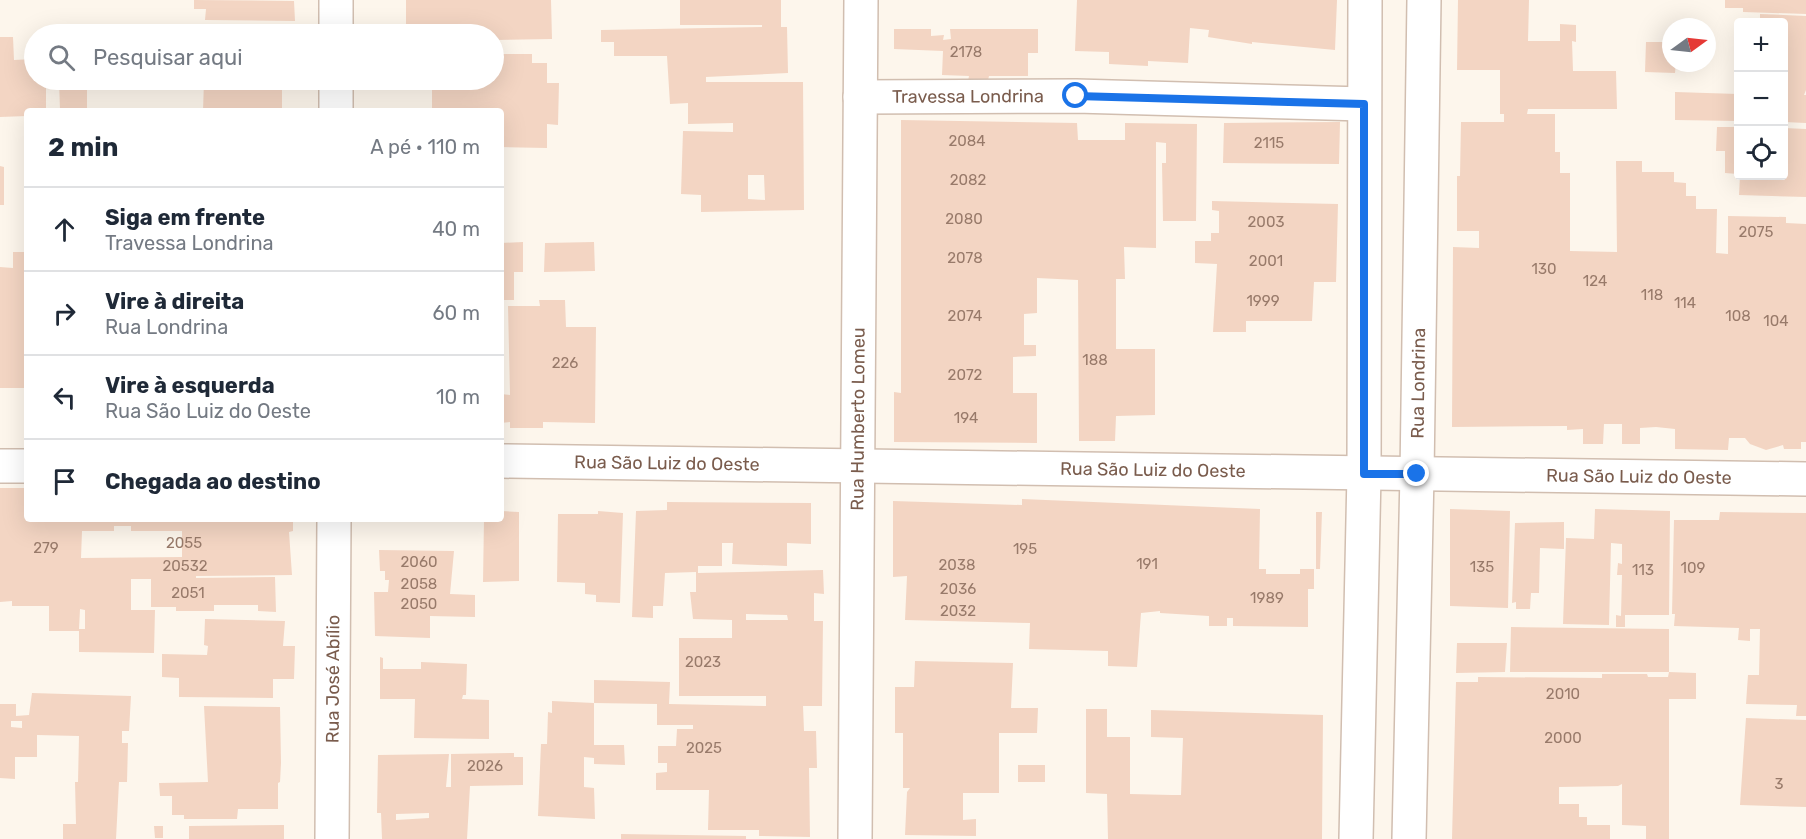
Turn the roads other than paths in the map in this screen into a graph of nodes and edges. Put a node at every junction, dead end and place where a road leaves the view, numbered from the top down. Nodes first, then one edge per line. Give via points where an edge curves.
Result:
1 (336, 0) edge
2 (861, 0) edge
3 (1365, 0) edge
4 (1424, 0) edge
5 (336, 24) edge
6 (336, 90) edge
7 (860, 97) junction
8 (1364, 104) junction
9 (336, 108) edge
10 (504, 461) edge
11 (858, 465) junction
12 (0, 466) edge
13 (24, 466) edge
14 (1364, 474) junction
15 (1417, 474) junction
16 (1806, 479) edge
17 (334, 522) edge
18 (332, 839) edge
19 (855, 839) edge
20 (1356, 839) edge
21 (1408, 839) edge

1 - 5 street
2 - 7 street, Rua Humberto Lomeu
3 - 8 street
4 - 15 street, Rua Londrina
6 - 9 street
7 - 8 street, Travessa Londrina via 1076,96
7 - 11 street, Rua Humberto Lomeu
8 - 14 street
10 - 11 street, Rua São Luiz do Oeste
11 - 14 street, Rua São Luiz do Oeste
11 - 19 street, Rua Humberto Lomeu
12 - 13 street
14 - 15 street, Rua São Luiz do Oeste
14 - 20 street
15 - 16 street, Rua São Luiz do Oeste
15 - 21 street, Rua Londrina
17 - 18 street, Rua José Abílio

